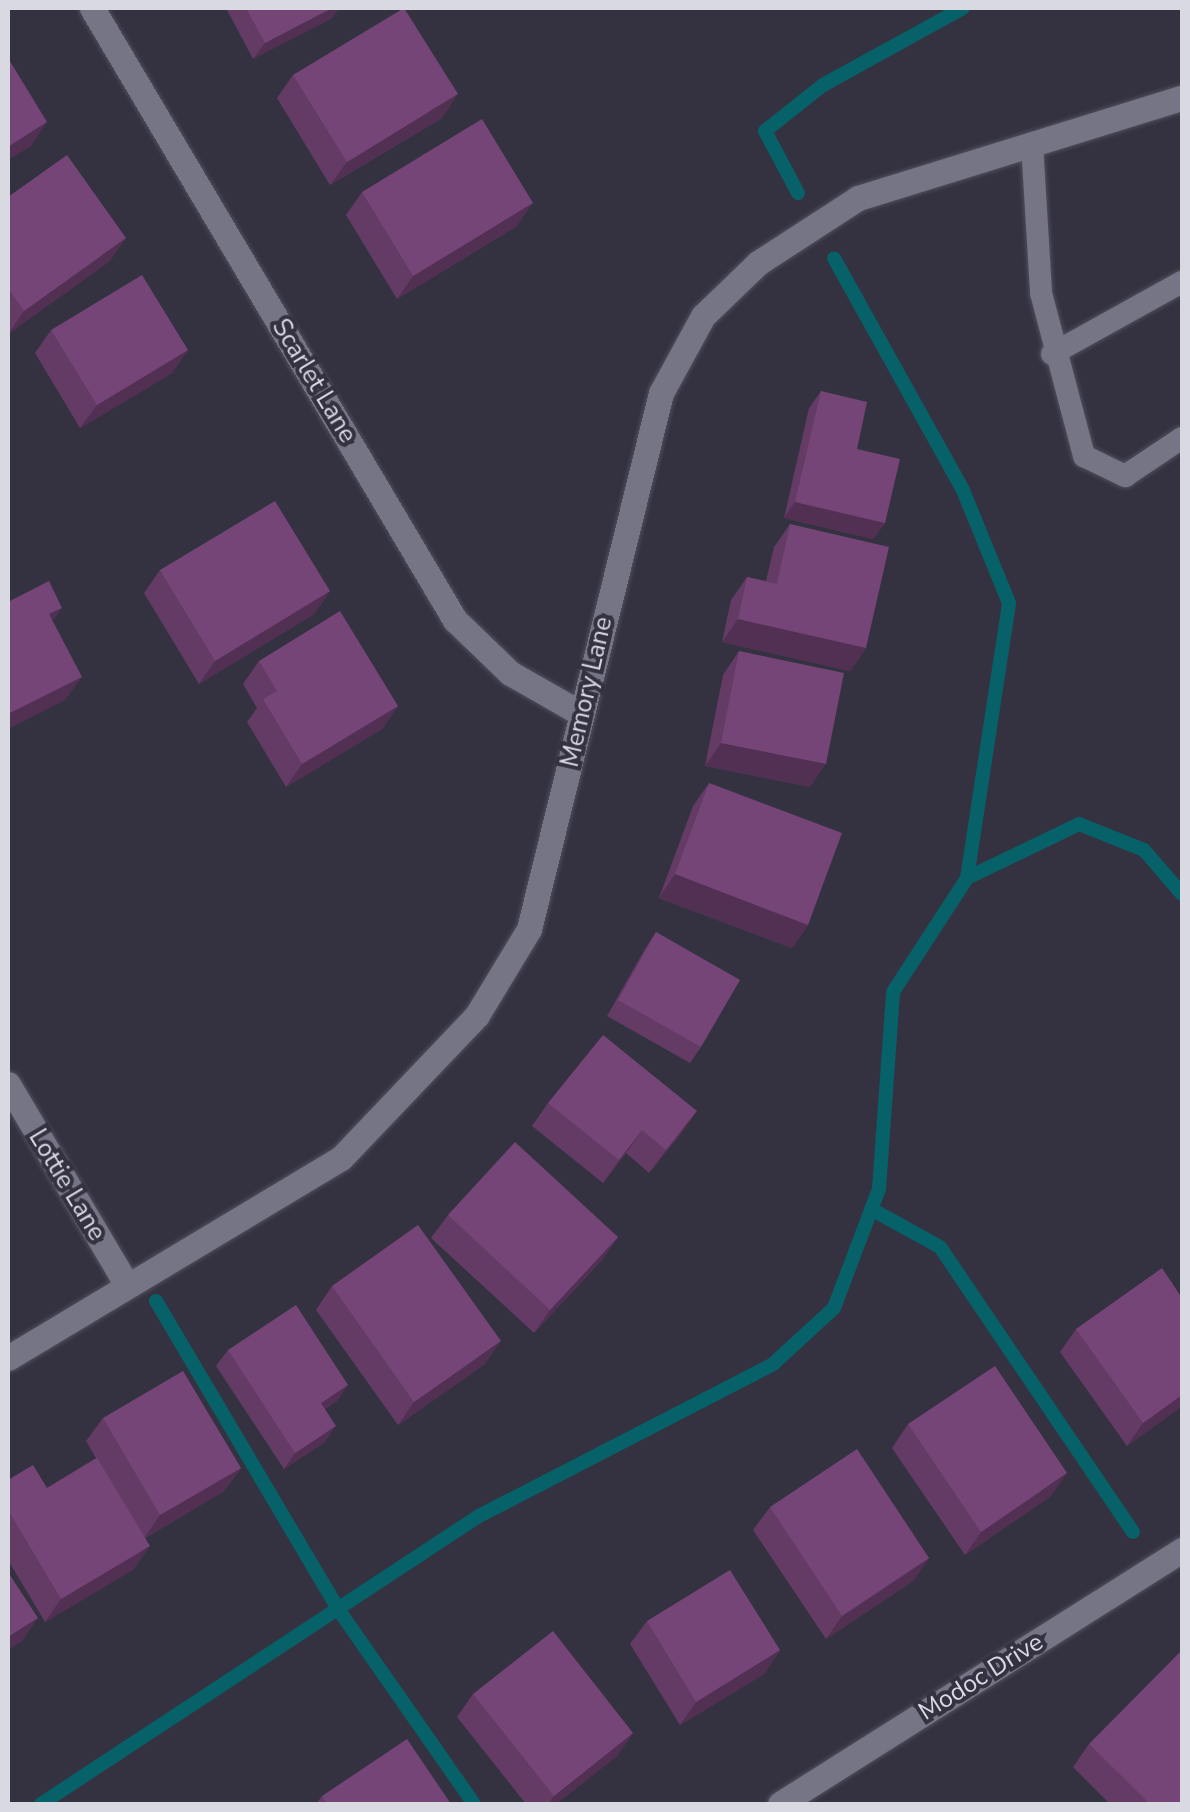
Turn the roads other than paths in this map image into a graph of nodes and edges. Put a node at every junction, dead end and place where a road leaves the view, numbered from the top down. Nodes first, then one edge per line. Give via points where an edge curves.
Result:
1 (92, 8) edge
2 (1182, 98) edge
3 (1032, 144) junction
4 (1182, 282) edge
5 (1052, 354) junction
6 (1182, 438) edge
7 (580, 713) junction
8 (8, 1084) edge
9 (127, 1285) junction
10 (8, 1358) edge
11 (1182, 1550) edge
12 (780, 1804) edge

1 - 7 street, Scarlet Lane via 455,620 510,673
2 - 3 street, Memory Lane
3 - 5 lane
3 - 7 street, Memory Lane via 858,198 758,263 703,316 660,393
4 - 5 lane
5 - 6 lane via 1084,456 1103,472 1125,476
7 - 9 street, Memory Lane via 529,928 477,1014 341,1158
8 - 9 street, Lottie Lane
9 - 10 street, Memory Lane
11 - 12 street, Modoc Drive

